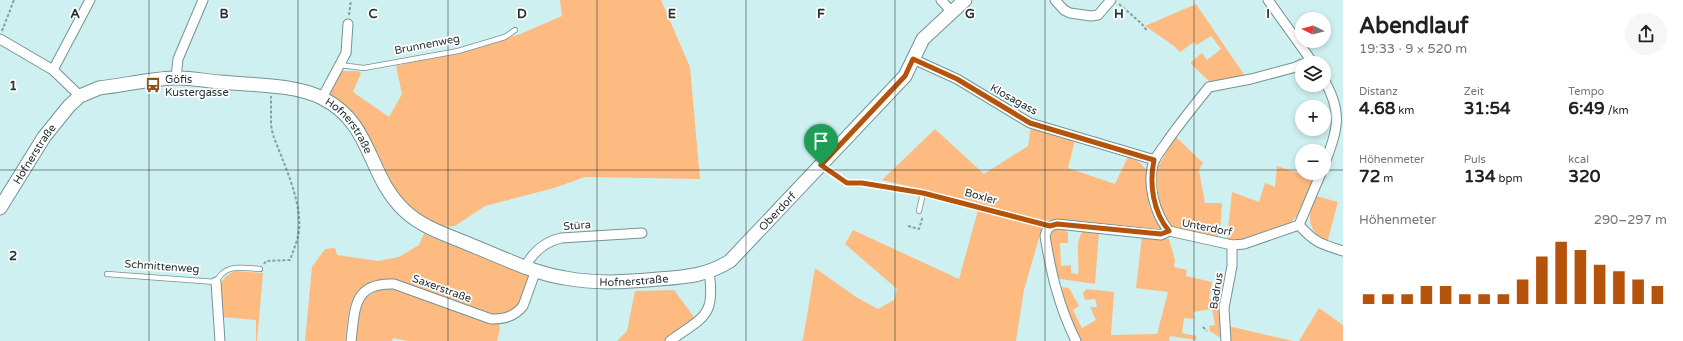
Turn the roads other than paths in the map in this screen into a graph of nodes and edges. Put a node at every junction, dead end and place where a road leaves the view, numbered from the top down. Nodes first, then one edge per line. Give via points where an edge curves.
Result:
1 (90, 0) edge
2 (203, 0) edge
3 (941, 0) edge
4 (965, 0) edge
5 (1055, 0) edge
6 (1111, 0) edge
7 (1268, 0) edge
8 (952, 12) junction
9 (348, 24) road end
10 (515, 30) dead end
11 (0, 39) edge
12 (1303, 56) edge
13 (913, 59) junction
14 (340, 64) junction
15 (1295, 67) edge
16 (53, 70) junction
17 (176, 78) junction
18 (1331, 90) edge
19 (80, 96) junction
20 (322, 98) junction
21 (1331, 145) edge
22 (1154, 160) junction
23 (821, 165) junction
24 (1318, 180) edge
25 (923, 193) junction
26 (0, 208) edge
27 (919, 211) dead end
28 (1299, 225) junction
29 (1050, 226) junction
30 (1169, 231) junction
31 (642, 233) dead end
32 (1232, 245) junction
33 (1343, 251) edge
34 (260, 269) road end
35 (530, 269) junction
36 (709, 272) junction
37 (107, 274) dead end
38 (216, 282) junction
39 (220, 341) edge
40 (351, 341) edge
41 (670, 341) edge
42 (1076, 341) edge
43 (1226, 341) edge

1 - 16 street
2 - 17 street via 178,59
3 - 8 street
4 - 8 main road, Oberdorf
5 - 6 street via 1070,13 1091,16 1098,15
7 - 12 street, Unterdorf
8 - 13 main road, Oberdorf via 924,39
9 - 14 street via 346,53
10 - 14 lane, Brunnenweg via 505,36 458,51 364,68
11 - 16 street
13 - 22 street, Klosagass via 957,79 1030,123
13 - 23 main road, Oberdorf via 905,76
14 - 20 street
15 - 22 street, Unterdorf via 1209,87
16 - 19 street
17 - 19 main road, Hofnerstraße via 99,88
17 - 20 main road, Hofnerstraße via 292,89
18 - 21 street via 1338,125
19 - 26 main road, Hofnerstraße via 44,137
20 - 35 main road, Hofnerstraße via 355,124 383,184 405,211 423,225
22 - 30 street, Unterdorf via 1151,174 1152,189 1156,206
23 - 25 lane, Boxler via 847,183
23 - 36 main road, Oberdorf via 730,261
24 - 28 street
25 - 27 lane
25 - 29 lane, Boxler
28 - 32 street, Unterdorf via 1244,244
28 - 33 street via 1310,238 1323,246
29 - 30 street, Boxler via 1057,224 1161,234
29 - 42 street via 1045,236 1051,271 1064,317
30 - 32 street, Unterdorf
31 - 35 street, Stüra via 551,240 530,257
32 - 43 street, Badrus via 1232,266 1224,308
34 - 38 lane via 231,268 224,271
35 - 36 main road, Hofnerstraße via 565,278 615,283 691,277
35 - 40 street, Saxerstraße via 523,306 508,318 500,319 491,319 394,284 373,286 364,291 358,300
36 - 41 street via 712,291 707,312
37 - 38 lane, Schmittenweg
38 - 39 street

